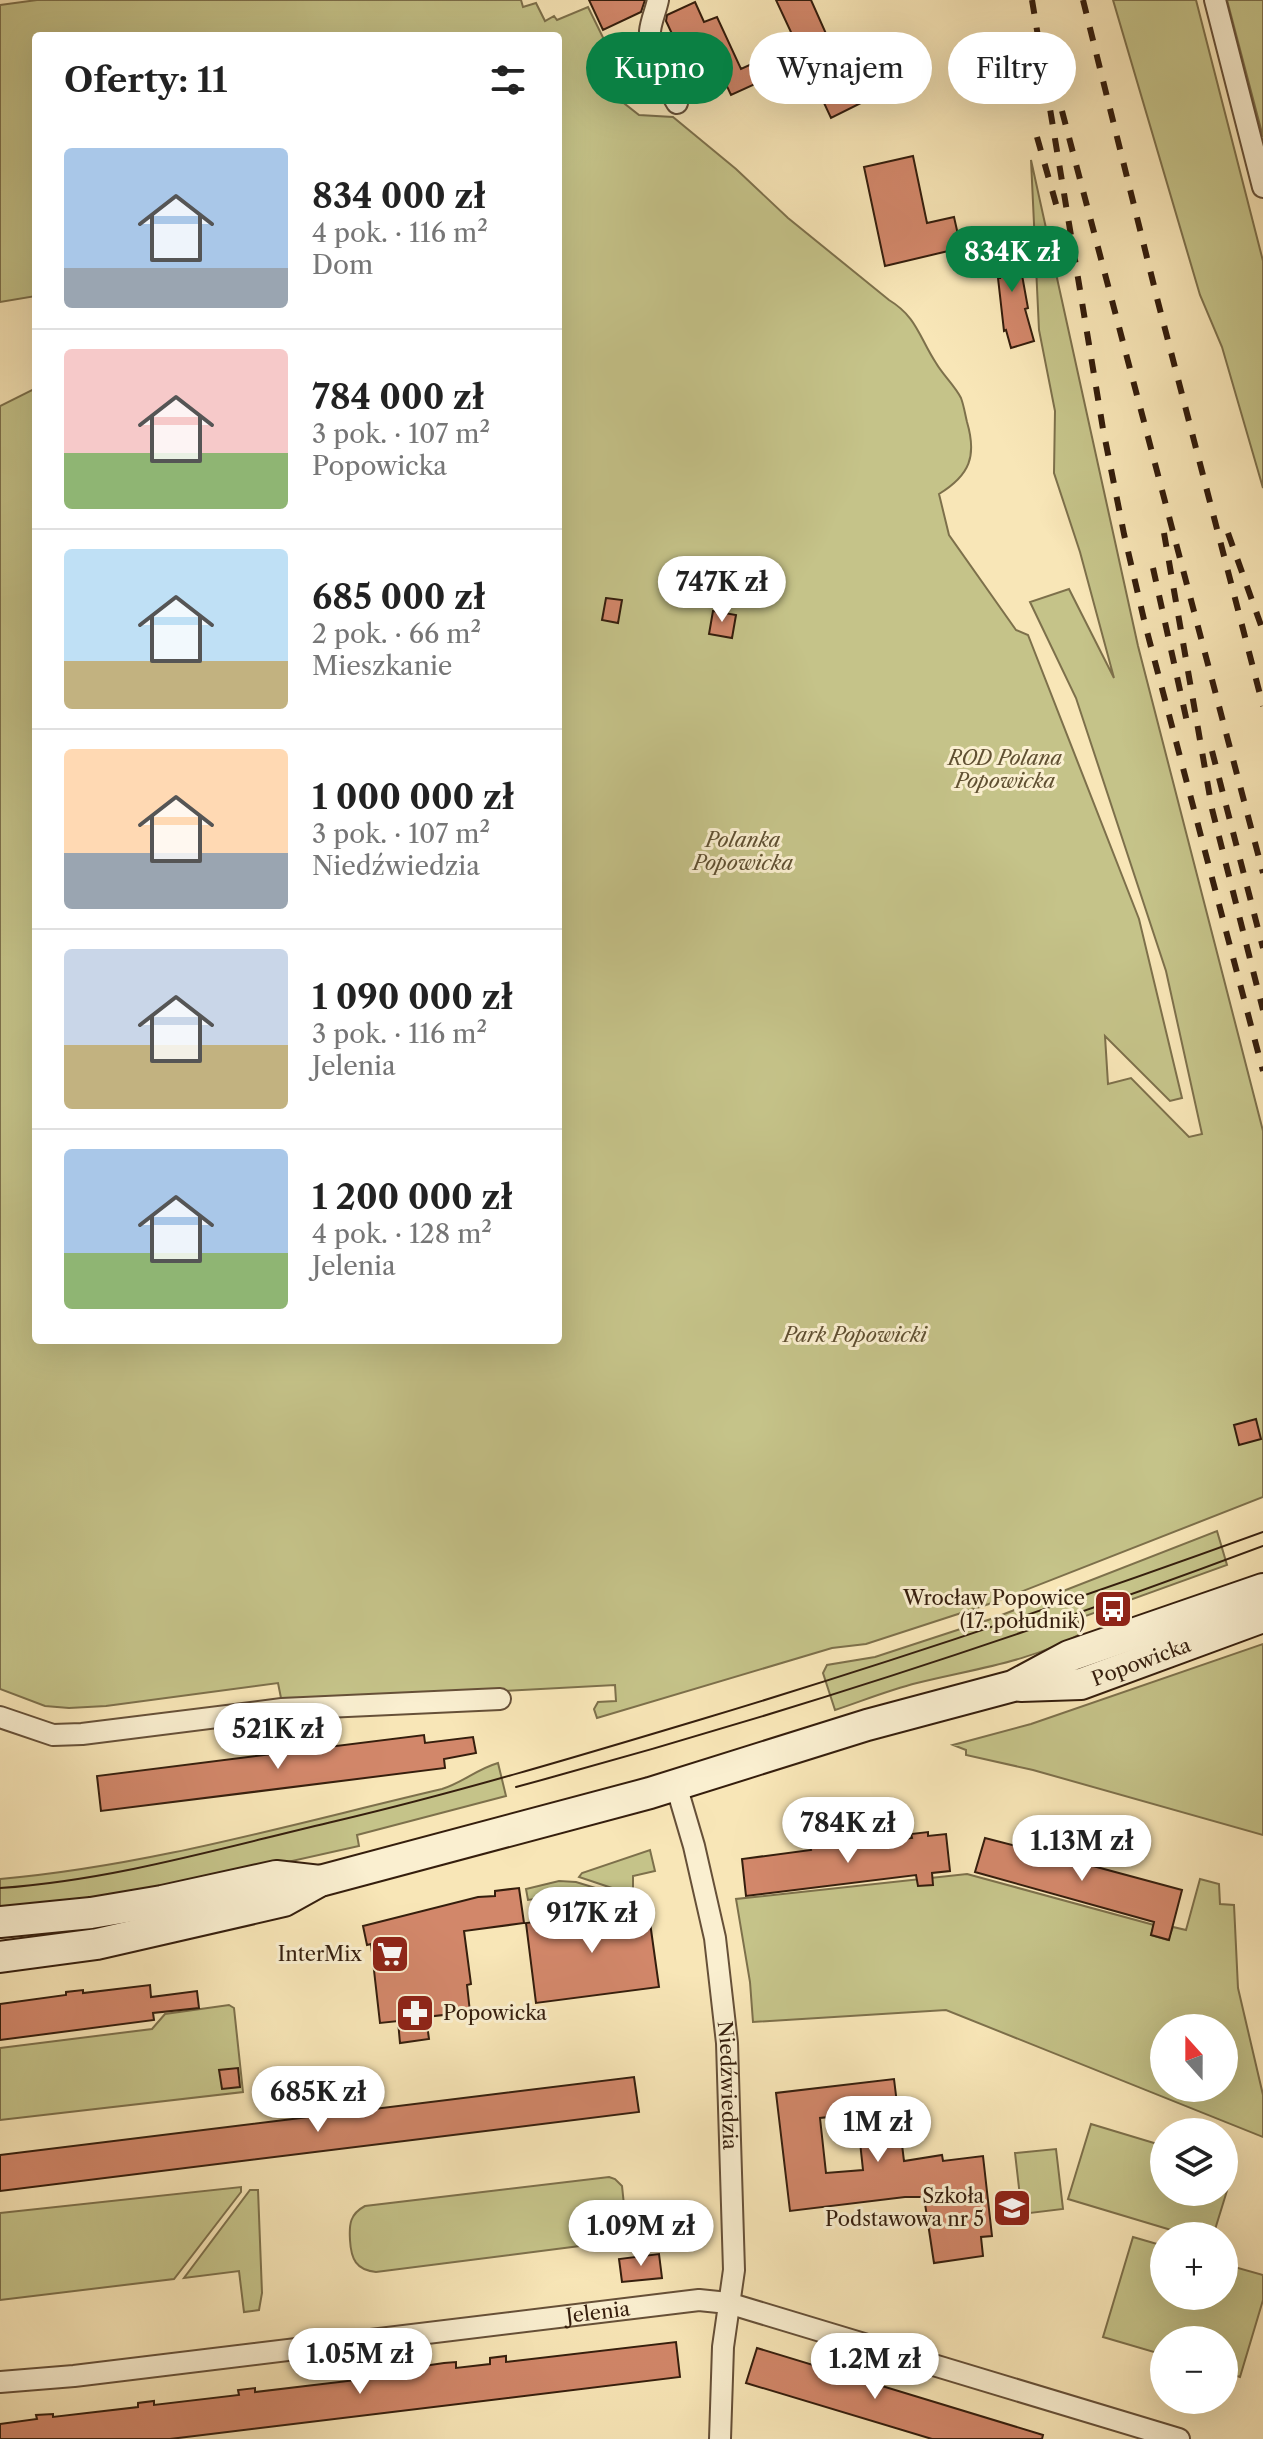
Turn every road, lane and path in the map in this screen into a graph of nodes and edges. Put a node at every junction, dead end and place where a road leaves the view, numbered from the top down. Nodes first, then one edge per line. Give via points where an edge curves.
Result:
1 (658, 0) edge
2 (1215, 0) edge
3 (650, 32) edge
4 (1263, 187) edge
5 (1263, 1589) edge
6 (1263, 1617) edge
7 (1013, 1686) junction
8 (500, 1699) dead end
9 (0, 1717) edge
10 (676, 1785) junction
11 (320, 1881) junction
12 (0, 1922) edge
13 (0, 1957) edge
14 (728, 2303) junction
15 (0, 2382) edge
16 (720, 2439) edge
17 (1179, 2439) edge

1 - 3 street
2 - 4 street
5 - 7 street, Popowicka via 1069,1656
6 - 7 street, Popowicka via 1081,1684
7 - 10 street, Popowicka
8 - 9 street via 282,1709 53,1735
10 - 11 street, Popowicka
10 - 14 street, Niedźwiedzia via 715,1938 723,1998 734,2270
11 - 12 street, Popowicka via 276,1876 91,1913
11 - 13 street, Popowicka via 284,1901 97,1944
14 - 15 street, Jelenia via 699,2300
14 - 16 street, Niedźwiedzia
14 - 17 street, Jelenia

